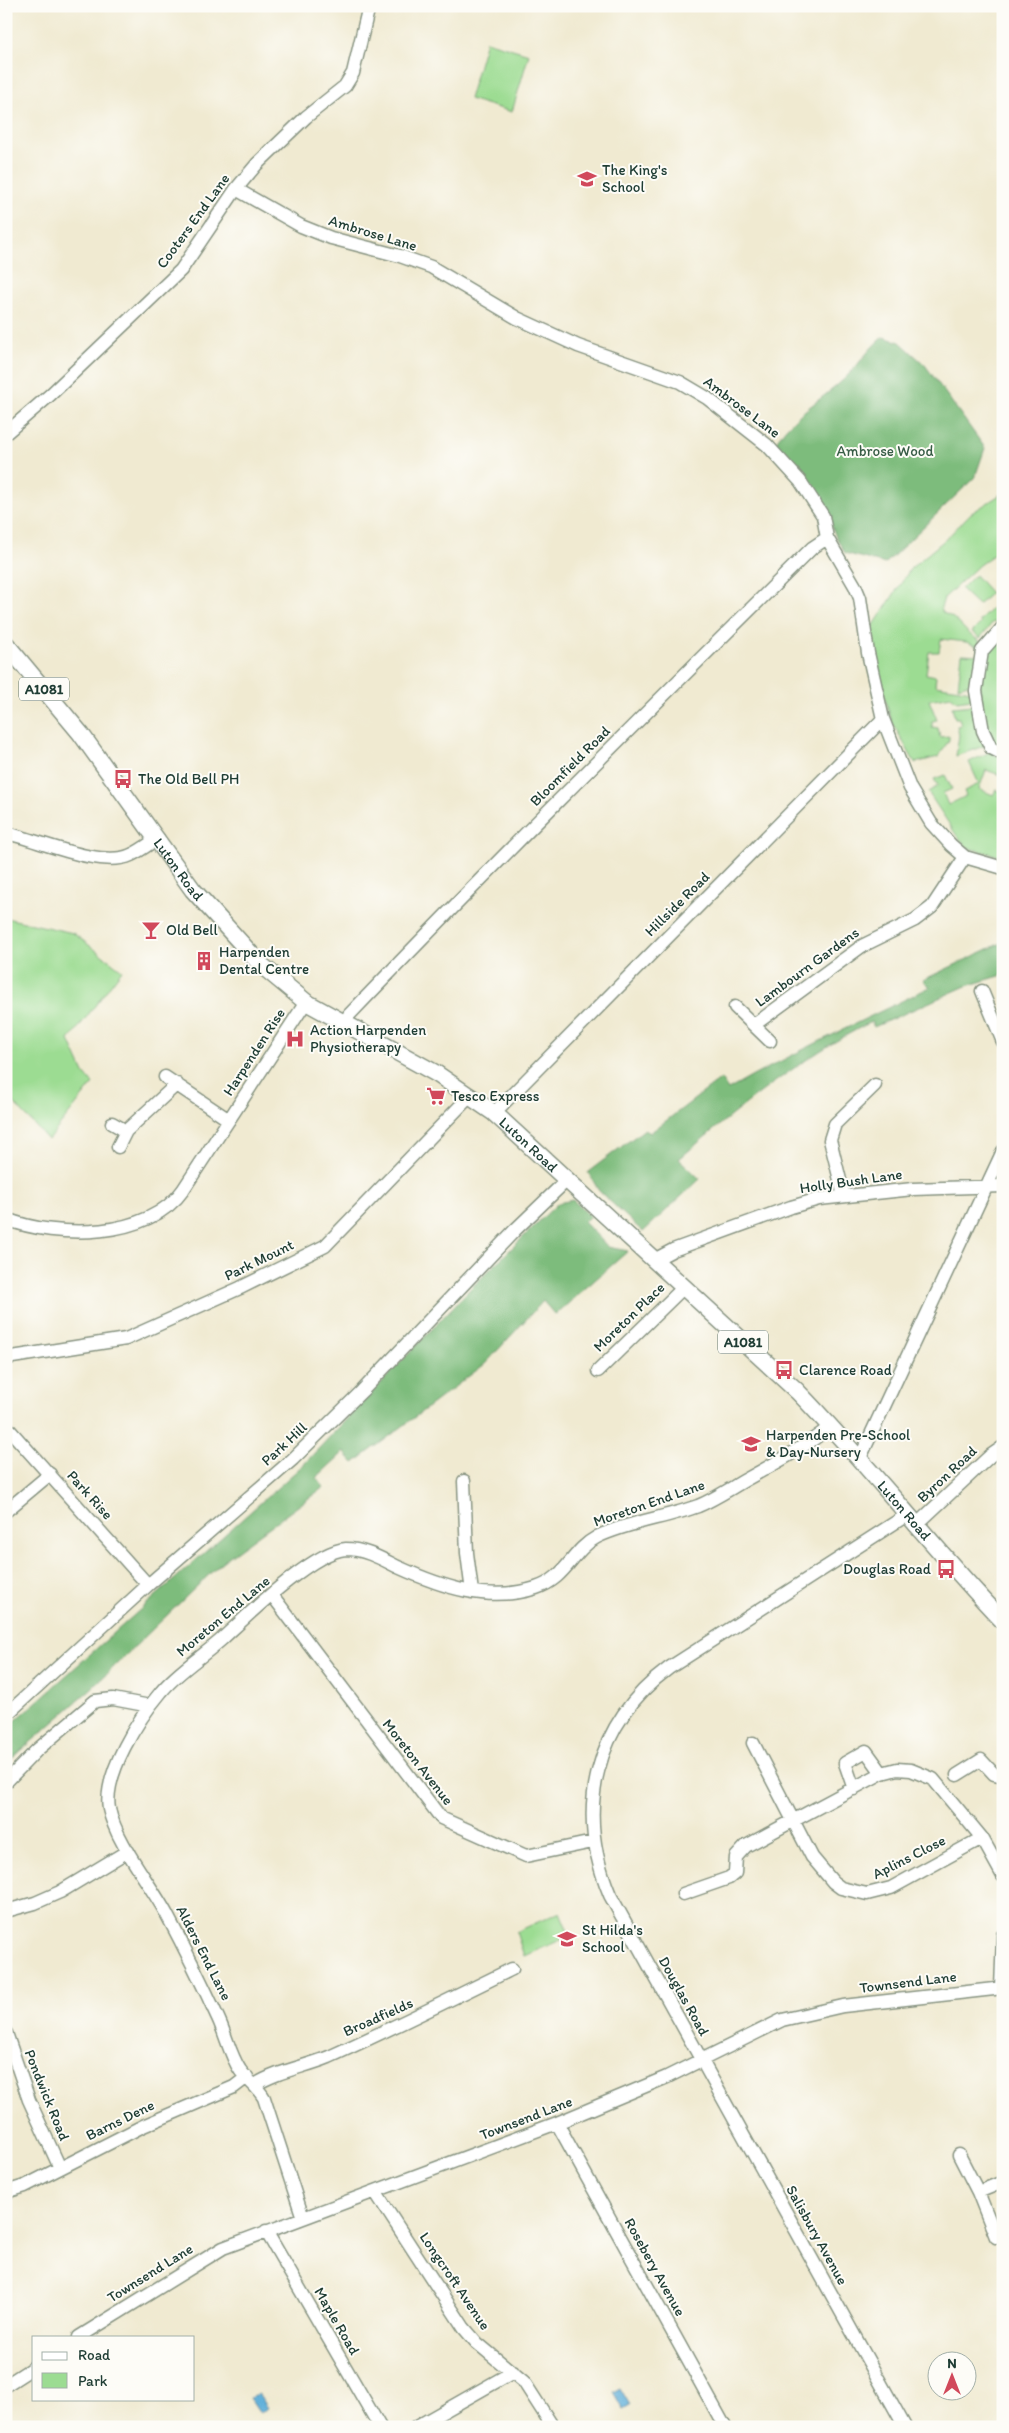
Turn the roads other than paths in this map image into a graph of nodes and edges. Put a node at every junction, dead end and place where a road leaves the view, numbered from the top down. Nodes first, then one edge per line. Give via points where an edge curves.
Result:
1 (370, 6) edge
2 (236, 188) junction
3 (6, 433) edge
4 (827, 538) junction
5 (1003, 626) edge
6 (6, 644) edge
7 (883, 719) junction
8 (1003, 754) edge
9 (6, 833) edge
10 (158, 838) junction
11 (965, 857) junction
12 (1003, 868) edge
13 (982, 991) dead end
14 (306, 1002) junction
15 (735, 1007) dead end
16 (344, 1024) junction
17 (754, 1026) junction
18 (770, 1041) dead end
19 (1003, 1042) edge
20 (165, 1077) dead end
21 (177, 1084) junction
22 (875, 1085) dead end
23 (471, 1096) junction
24 (494, 1113) junction
25 (230, 1120) junction
26 (112, 1123) dead end
27 (126, 1131) junction
28 (118, 1147) dead end
29 (1003, 1151) edge
30 (567, 1180) junction
31 (1003, 1186) edge
32 (987, 1187) junction
33 (844, 1196) junction
34 (6, 1219) edge
35 (654, 1260) junction
36 (684, 1287) junction
37 (6, 1358) edge
38 (598, 1371) dead end
39 (6, 1426) edge
40 (831, 1426) junction
41 (1003, 1447) edge
42 (860, 1458) junction
43 (50, 1474) junction
44 (464, 1481) dead end
45 (6, 1511) edge
46 (911, 1520) junction
47 (148, 1585) junction
48 (472, 1592) junction
49 (272, 1595) junction
50 (1003, 1621) edge
51 (150, 1706) junction
52 (6, 1715) edge
53 (753, 1744) dead end
54 (882, 1773) junction
55 (957, 1775) dead end
56 (1003, 1776) edge
57 (6, 1782) edge
58 (854, 1789) junction
59 (793, 1823) junction
60 (982, 1838) junction
61 (593, 1842) junction
62 (128, 1851) junction
63 (1003, 1876) edge
64 (683, 1894) dead end
65 (6, 1911) edge
66 (1003, 1935) edge
67 (512, 1969) dead end
68 (1002, 1988) edge
69 (6, 2033) edge
70 (701, 2060) junction
71 (251, 2081) junction
72 (557, 2124) junction
73 (959, 2155) dead end
74 (60, 2168) junction
75 (1003, 2182) edge
76 (6, 2192) edge
77 (376, 2192) junction
78 (978, 2192) junction
79 (303, 2218) junction
80 (266, 2231) junction
81 (996, 2237) dead end
82 (81, 2336) edge
83 (32, 2367) edge
84 (513, 2372) junction
85 (6, 2384) edge
86 (380, 2427) edge
87 (416, 2427) edge
88 (553, 2427) edge
89 (725, 2427) edge
90 (905, 2427) edge

1 - 2 street, Cooters End Lane via 353,73 345,86 281,140
2 - 3 street, Cooters End Lane via 182,270
2 - 4 street, Ambrose Lane via 301,226 431,267 516,318 578,346 675,380 708,398 767,445 800,481 823,516
4 - 7 street, Ambrose Lane via 860,598 868,654
4 - 16 street, Bloomfield Road via 812,548 587,772 420,941
5 - 8 street via 982,651 976,691 983,731 991,748
6 - 10 main road, Luton Road / A1081 via 81,734
7 - 11 street, Ambrose Lane via 910,788 932,824
7 - 24 street, Hillside Road
9 - 10 street via 112,860 131,855
10 - 14 main road, Luton Road / A1081 via 218,919 260,964
11 - 12 street, Ambrose Lane
11 - 17 street, Lambourn Gardens via 926,912 898,930 862,946
13 - 19 street
14 - 16 main road, Luton Road / A1081
14 - 25 street, Harpenden Rise
15 - 17 street, Lambourn Gardens
16 - 23 main road, Luton Road / A1081
17 - 18 street, Lambourn Gardens
20 - 21 street, Harpenden Rise
21 - 25 street, Harpenden Rise
21 - 27 street
22 - 33 street via 834,1124 831,1131 830,1140
23 - 24 main road, Luton Road / A1081
23 - 37 street, Park Mount via 326,1246 126,1339
24 - 30 main road, Luton Road / A1081
25 - 34 street, Harpenden Rise via 175,1202 146,1219 114,1228 76,1232 48,1230
26 - 27 street
27 - 28 street
29 - 32 street
30 - 35 main road, Luton Road / A1081
30 - 47 street, Park Hill via 293,1459
31 - 32 street, Holly Bush Lane
32 - 33 street, Holly Bush Lane via 913,1189
32 - 42 street
33 - 35 street, Holly Bush Lane via 791,1207
35 - 36 main road, Luton Road / A1081
36 - 38 street, Moreton Place
36 - 40 main road, Luton Road / A1081
39 - 43 street, Park Rise
40 - 42 main road, Luton Road / A1081
40 - 48 street, Moreton End Lane via 789,1455 711,1500 597,1538 577,1553 563,1572 538,1587 497,1594
41 - 46 street, Byron Road
42 - 46 main road, Luton Road / A1081
43 - 45 street
43 - 47 street, Park Rise
44 - 48 street
46 - 50 main road, Luton Road / A1081
46 - 61 street, Douglas Road via 669,1668 641,1691 614,1729 597,1771 593,1795
47 - 52 street, Park Hill
48 - 49 street, Moreton End Lane via 429,1582 370,1554 348,1549 318,1558
49 - 51 street, Moreton End Lane via 163,1689
49 - 61 street, Moreton Avenue via 441,1818 526,1856
51 - 57 street via 114,1699 95,1701 37,1750
51 - 62 street, Alders End Lane via 127,1743 109,1794 110,1811
53 - 59 street, Aplins Close
54 - 58 street
54 - 58 street via 866,1751 846,1763
54 - 60 street via 912,1770 933,1779
55 - 56 street via 981,1760 994,1774
58 - 59 street
59 - 60 street, Aplins Close via 812,1857 833,1882 853,1892 867,1894 891,1888
59 - 64 street via 740,1851 736,1857 735,1873 729,1878
60 - 63 street
61 - 70 street, Douglas Road via 610,1895
62 - 65 street via 60,1892
62 - 71 street, Alders End Lane via 165,1911 240,2069
66 - 68 street
67 - 71 street, Broadfields via 324,2059
68 - 70 street, Townsend Lane via 803,2014 767,2026
69 - 74 street, Pondwick Road via 29,2100
70 - 72 street, Townsend Lane
70 - 90 street, Salisbury Avenue
71 - 74 street, Barns Dene via 144,2126
71 - 79 street, Alders End Lane via 264,2098
72 - 77 street, Townsend Lane
72 - 89 street, Rosebery Avenue
73 - 78 street
74 - 76 street, Barns Dene
75 - 78 street
77 - 79 street, Townsend Lane
77 - 84 street, Longcroft Avenue via 464,2328
78 - 81 street
79 - 80 street, Townsend Lane
80 - 82 street, Townsend Lane via 223,2248
80 - 86 street, Maple Road
83 - 85 street
84 - 87 street
84 - 88 street, Longcroft Avenue via 532,2392

